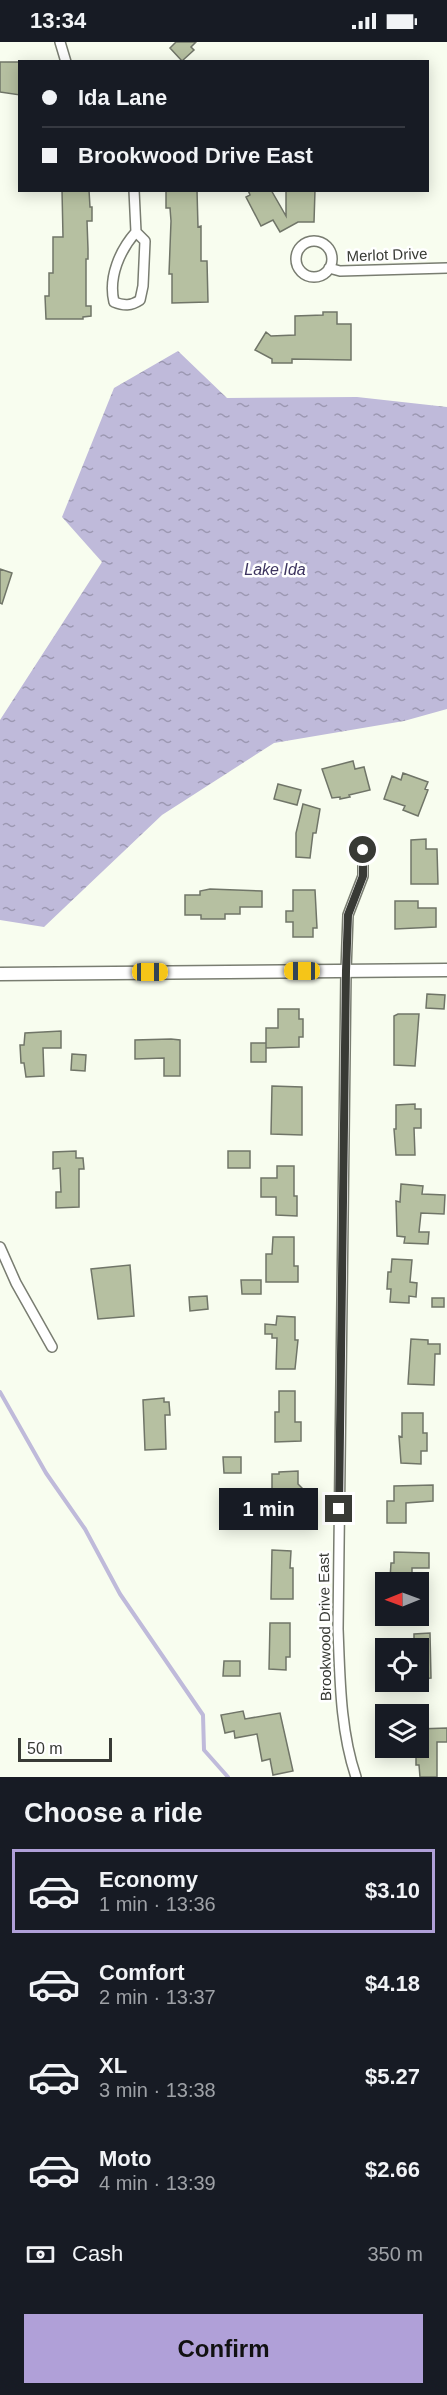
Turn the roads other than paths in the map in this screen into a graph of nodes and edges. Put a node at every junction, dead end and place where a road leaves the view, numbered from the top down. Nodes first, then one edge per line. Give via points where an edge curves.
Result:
1 (60, 42) edge
2 (65, 60) edge
3 (134, 192) edge
4 (136, 232) junction
5 (329, 268) dead end
6 (447, 268) edge
7 (363, 850) dead end
8 (447, 970) edge
9 (346, 971) junction
10 (0, 974) edge
11 (0, 1247) edge
12 (52, 1347) dead end
13 (356, 1777) edge

1 - 2 street
3 - 4 street
4 - 4 street via 125,245 111,292 114,302 122,305 140,300 144,286 145,241
5 - 6 street, Merlot Drive via 340,272
7 - 9 street, Brookwood Drive East via 363,876 348,915
8 - 9 street
9 - 10 street
9 - 13 street, Brookwood Drive East via 338,1629 342,1708
11 - 12 street

